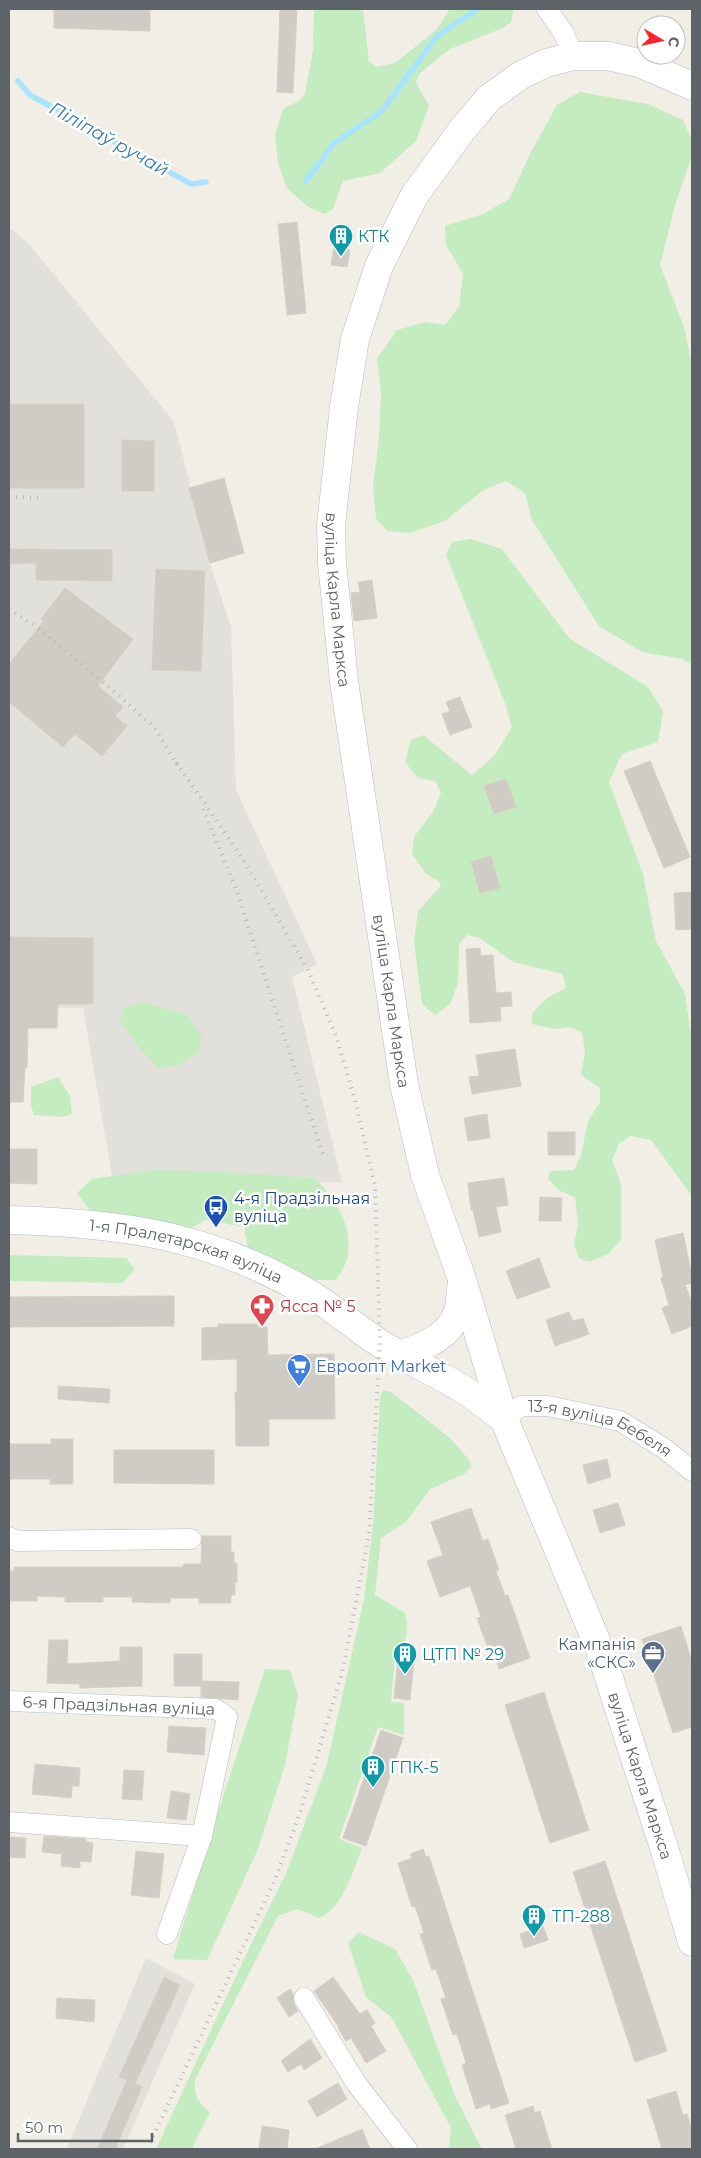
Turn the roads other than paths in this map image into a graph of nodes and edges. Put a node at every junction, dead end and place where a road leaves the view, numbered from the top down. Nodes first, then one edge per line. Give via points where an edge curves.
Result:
1 (547, 9) edge
2 (574, 56) junction
3 (692, 86) edge
4 (9, 1220) edge
5 (462, 1279) junction
6 (400, 1355) junction
7 (504, 1419) junction
8 (692, 1471) edge
9 (9, 1536) edge
10 (191, 1539) dead end
11 (9, 1701) edge
12 (9, 1822) edge
13 (202, 1836) junction
14 (167, 1934) dead end
15 (692, 1942) edge
16 (304, 1998) dead end
17 (407, 2149) edge

1 - 2 street
2 - 3 main road, вуліца Карла Маркса via 608,56 639,64
2 - 5 main road, вуліца Карла Маркса via 546,63 521,75 489,98 414,196 379,266 355,339 344,406 332,525 332,563 344,681 404,1084 425,1175
4 - 6 main road, 1-я Пралетарская вуліца via 115,1226 158,1233 209,1247 257,1266 310,1294
5 - 6 main road, вуліца Карла Маркса via 458,1314 445,1334
5 - 7 main road, вуліца Карла Маркса
6 - 7 main road via 461,1388
7 - 8 street, 13-я вуліца Бебеля via 521,1406 548,1406 620,1421 665,1449
7 - 15 main road, вуліца Карла Маркса via 596,1640
9 - 10 street via 16,1541
11 - 13 street, 6-я Прадзільная вуліца via 216,1709 227,1717
12 - 13 street
13 - 14 street
16 - 17 street via 356,2083

